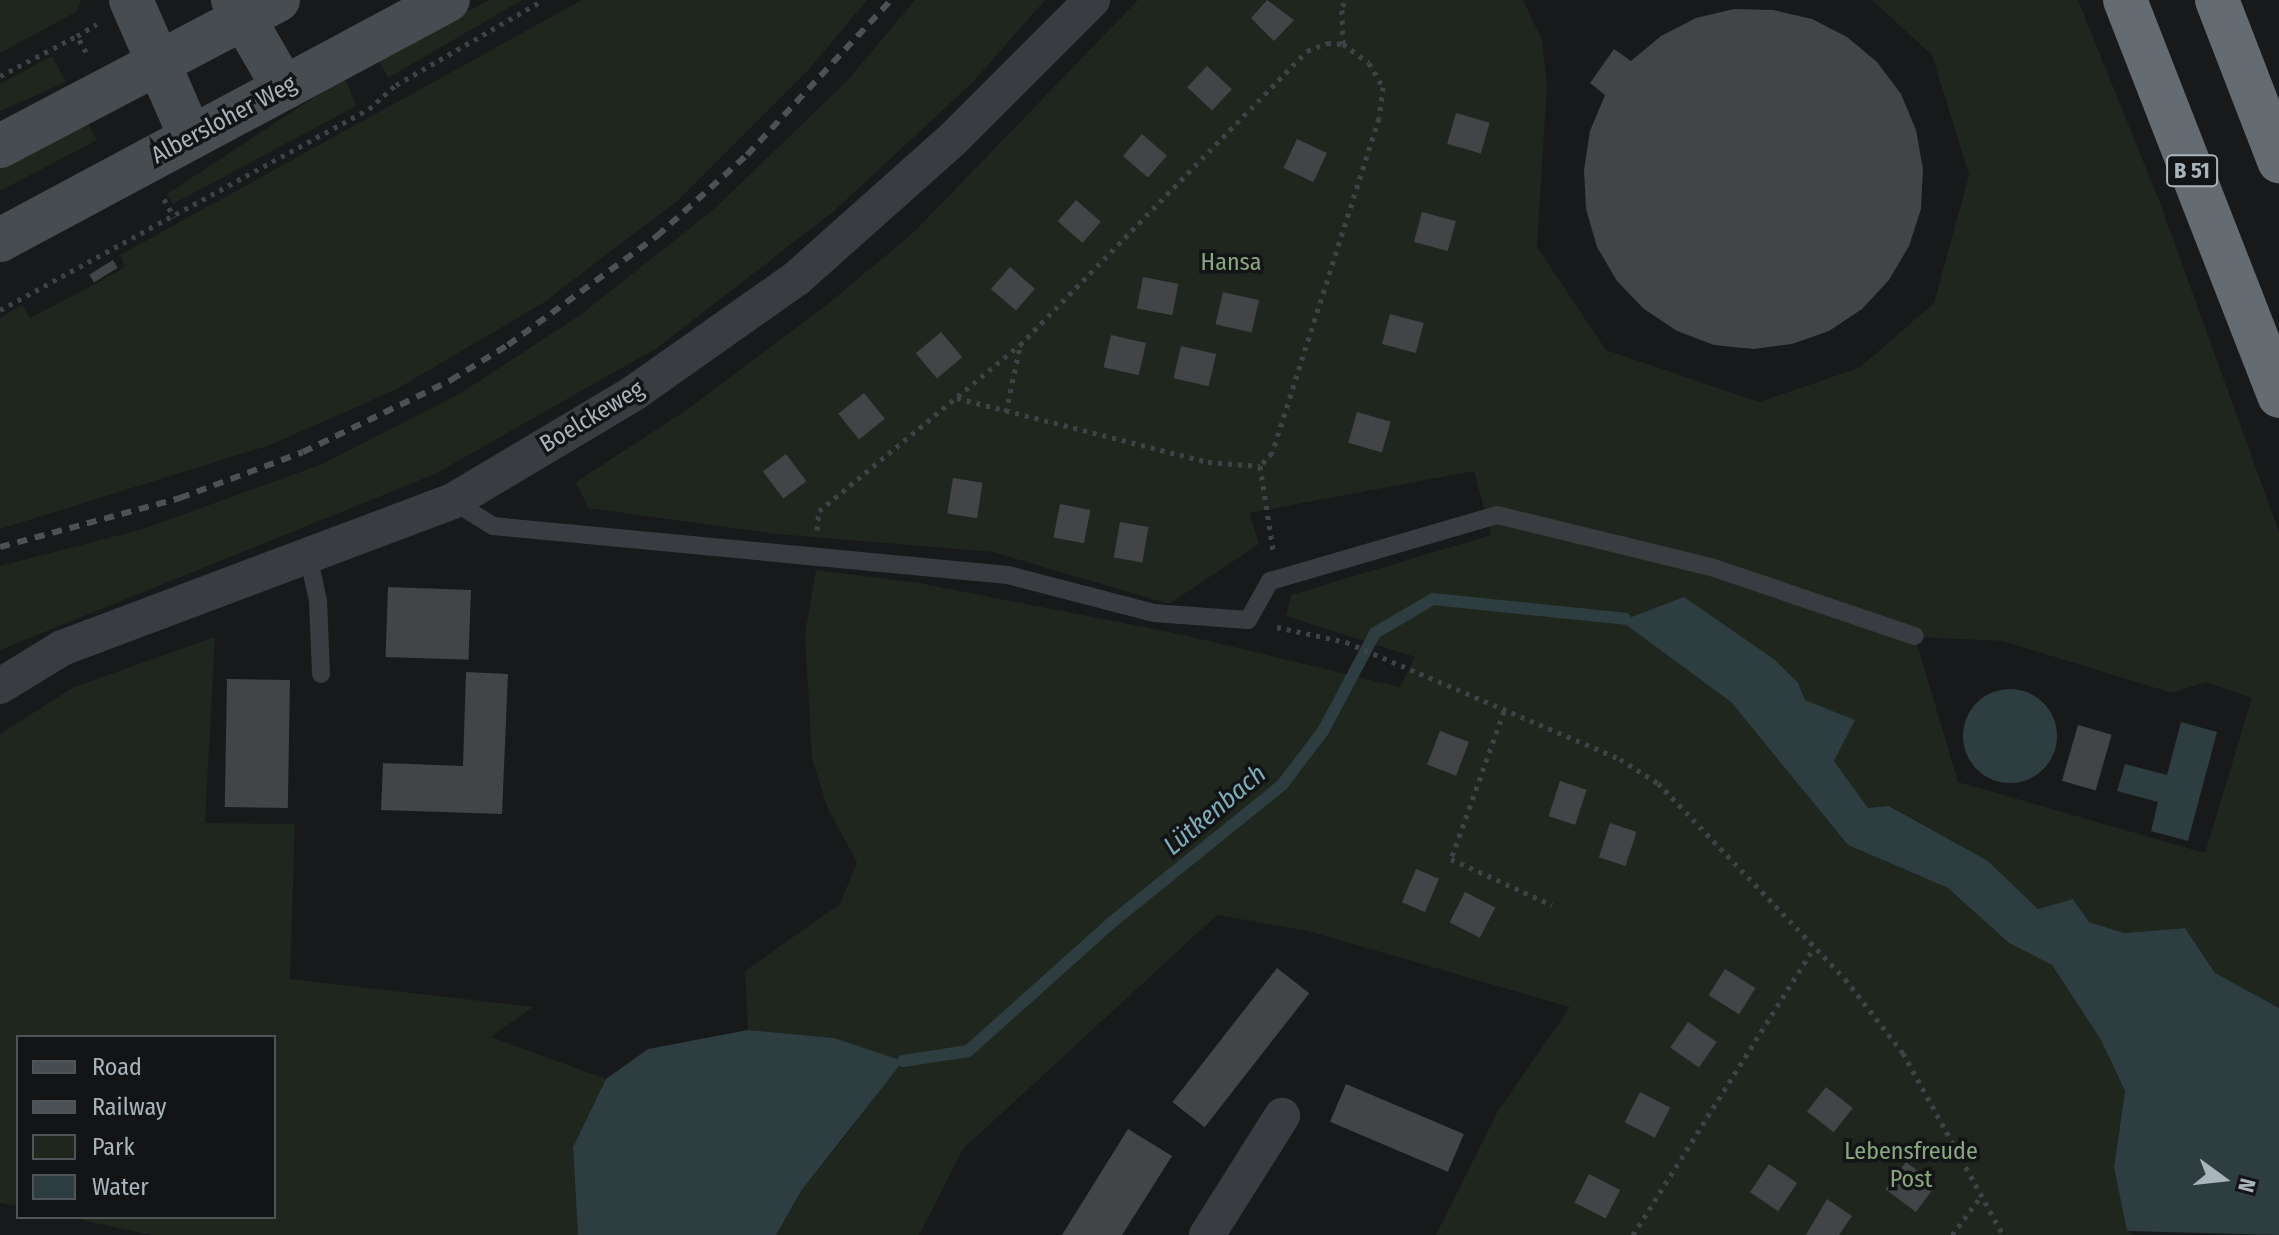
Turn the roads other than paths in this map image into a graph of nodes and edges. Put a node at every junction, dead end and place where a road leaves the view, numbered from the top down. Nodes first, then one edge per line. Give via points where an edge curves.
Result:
1 (131, 0) edge
2 (448, 0) edge
3 (1092, 0) edge
4 (2125, 0) edge
5 (2217, 0) edge
6 (252, 6) edge
7 (157, 64) junction
8 (284, 88) junction
9 (191, 138) junction
10 (0, 146) edge
11 (2279, 161) edge
12 (0, 240) edge
13 (2279, 396) edge
14 (453, 501) junction
15 (308, 555) junction
16 (1915, 636) dead end
17 (321, 674) dead end
18 (0, 686) edge
19 (1282, 1116) dead end
20 (1207, 1235) edge

1 - 7 main road
2 - 8 main road, Albersloher Weg
3 - 14 street, Boelckeweg via 953,139 797,278 634,393
4 - 13 highway, B 51
5 - 11 highway
6 - 7 main road
6 - 8 main road
7 - 9 main road
7 - 10 main road
8 - 9 main road, Albersloher Weg
9 - 12 main road, Albersloher Weg
14 - 15 street, Boelckeweg
14 - 16 lane via 493,526 1008,575 1154,613 1248,620 1256,599 1279,579 1497,515 1711,567
15 - 17 lane via 318,601
15 - 18 street, Boelckeweg via 62,648
19 - 20 street

